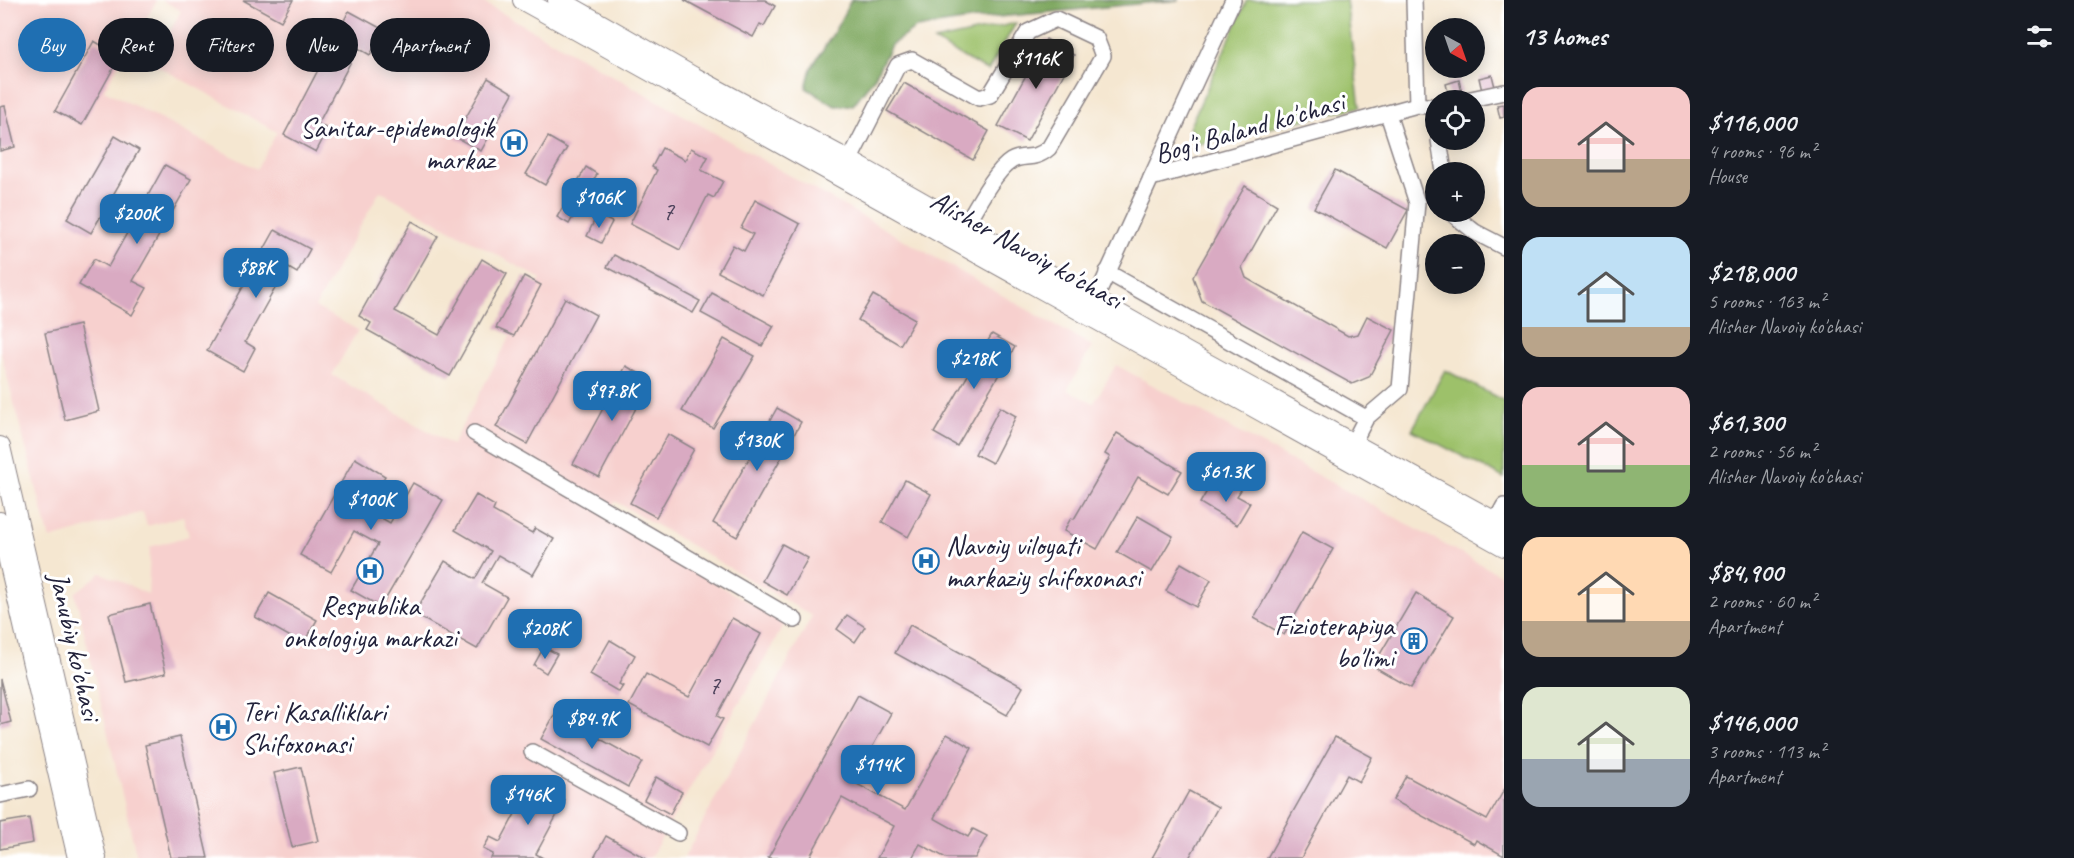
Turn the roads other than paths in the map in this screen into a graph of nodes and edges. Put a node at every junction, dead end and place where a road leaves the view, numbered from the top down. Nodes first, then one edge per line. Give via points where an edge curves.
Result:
1 (523, 0) edge
2 (558, 0) edge
3 (1233, 0) edge
4 (1414, 0) edge
5 (1504, 92) edge
6 (1485, 96) edge
7 (1417, 105) junction
8 (1425, 107) edge
9 (1388, 114) junction
10 (844, 169) junction
11 (1151, 178) junction
12 (1462, 222) edge
13 (960, 234) junction
14 (1504, 248) edge
15 (1107, 272) junction
16 (1092, 308) junction
17 (1366, 418) junction
18 (474, 433) dead end
19 (1352, 445) junction
20 (0, 447) edge
21 (0, 522) edge
22 (1499, 528) edge
23 (795, 620) dead end
24 (532, 752) dead end
25 (29, 789) dead end
26 (0, 795) edge
27 (678, 833) dead end
28 (78, 858) edge
29 (96, 858) edge

1 - 10 main road, Alisher Navoiy ko'chasi
2 - 10 main road, Alisher Navoiy ko'chasi
3 - 11 street
4 - 7 street
5 - 6 street
7 - 8 street, Bog'i Baland ko'chasi
7 - 9 street, Bog'i Baland ko'chasi
9 - 11 street, Bog'i Baland ko'chasi
9 - 17 street via 1417,203 1400,389
10 - 13 main road, Alisher Navoiy ko'chasi
10 - 13 street via 898,65 912,60 979,98 990,95 1028,32 1056,19 1096,38 1104,56 1050,148 1040,156 1014,159 1002,167
11 - 15 street, Bog'i Baland ko'chasi
12 - 14 street
13 - 16 main road, Alisher Navoiy ko'chasi
15 - 16 street, Bog'i Baland ko'chasi
15 - 17 street
16 - 19 main road, Alisher Navoiy ko'chasi
16 - 22 main road, Alisher Navoiy ko'chasi
17 - 19 street
18 - 23 street
19 - 22 main road, Alisher Navoiy ko'chasi
20 - 29 main road, Janubiy ko'chasi
21 - 28 main road, Janubiy ko'chasi
24 - 27 street
25 - 26 street

